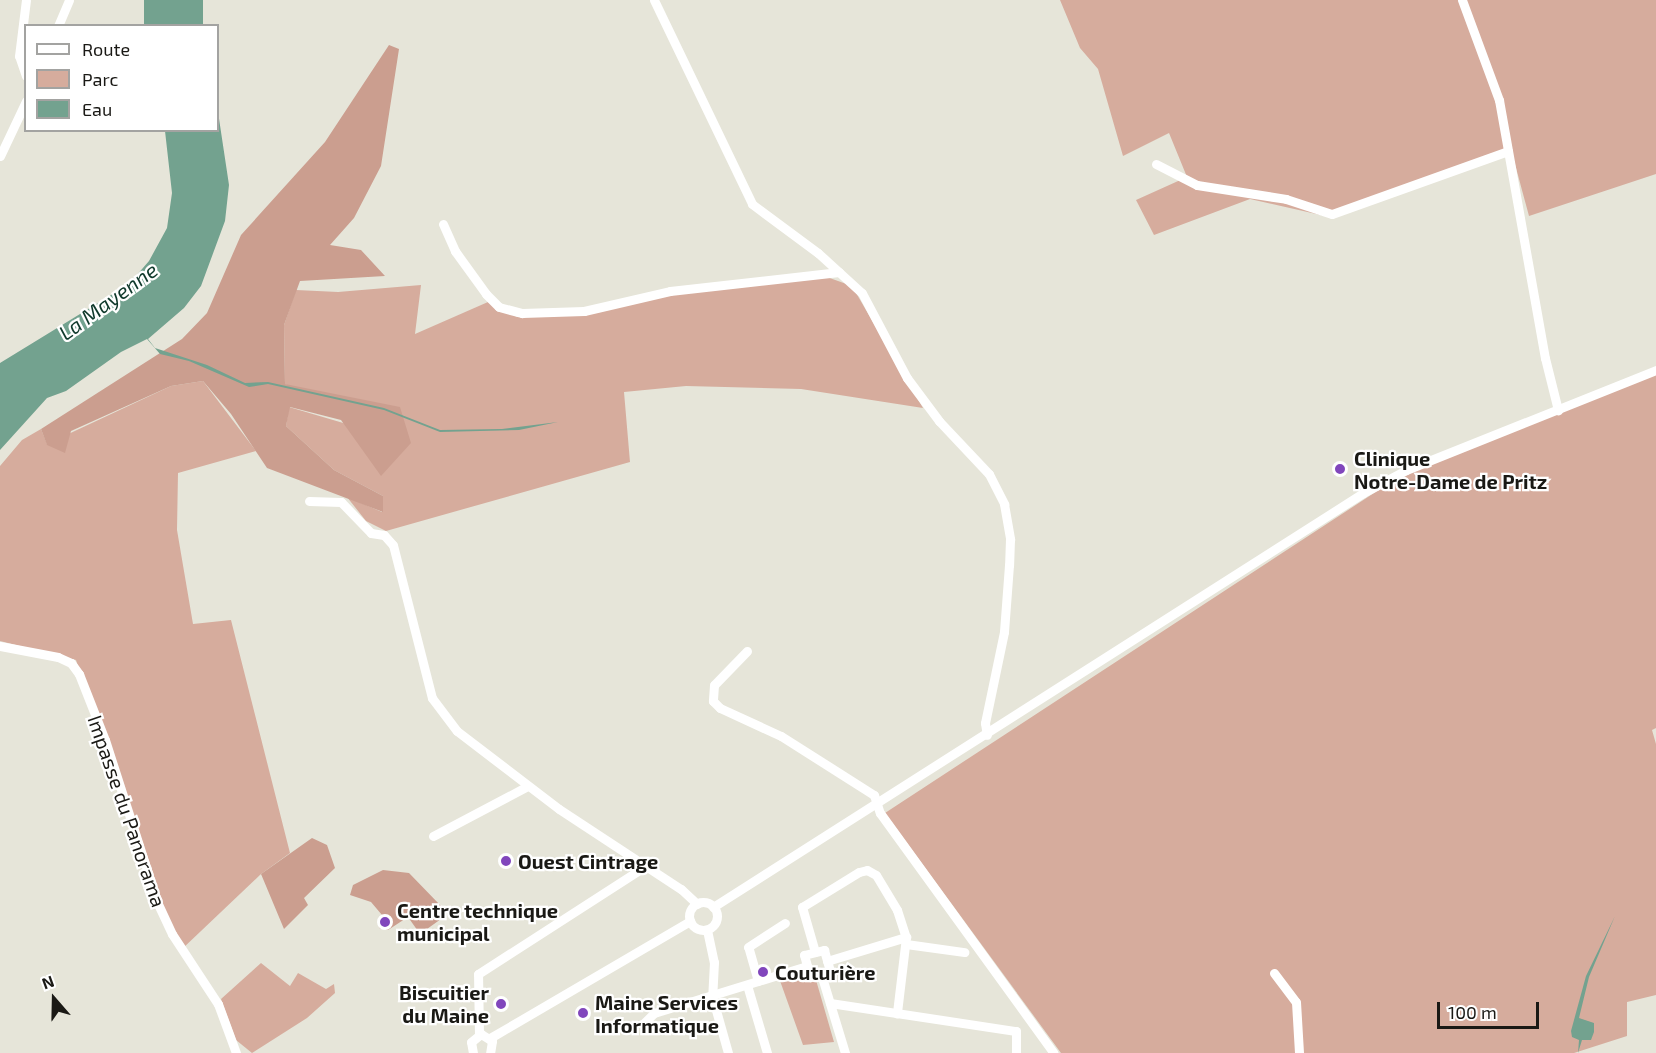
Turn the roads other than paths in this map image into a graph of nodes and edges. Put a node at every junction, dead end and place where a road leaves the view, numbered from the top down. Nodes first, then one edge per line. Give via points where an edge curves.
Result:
1 (26, 0) edge
2 (69, 0) edge
3 (654, 0) edge
4 (1462, 0) edge
5 (59, 24) edge
6 (24, 70) edge
7 (24, 105) edge
8 (1508, 152) junction
9 (0, 156) edge
10 (1156, 164) dead end
11 (443, 224) dead end
12 (839, 272) junction
13 (1656, 370) edge
14 (1558, 410) junction
15 (309, 501) dead end
16 (0, 646) edge
17 (747, 651) dead end
18 (987, 735) junction
19 (528, 786) junction
20 (877, 802) junction
21 (433, 836) dead end
22 (644, 867) junction
23 (697, 904) junction
24 (713, 907) junction
25 (690, 921) junction
26 (785, 923) dead end
27 (707, 930) junction
28 (906, 940) junction
29 (814, 952) junction
30 (964, 952) dead end
31 (827, 961) junction
32 (807, 966) junction
33 (1274, 973) dead end
34 (822, 974) junction
35 (758, 981) junction
36 (747, 985) junction
37 (712, 996) junction
38 (830, 1003) junction
39 (897, 1013) junction
40 (643, 1024) dead end
41 (478, 1035) junction
42 (490, 1038) junction
43 (471, 1052) edge
44 (236, 1053) edge
45 (490, 1053) edge
46 (729, 1053) edge
47 (767, 1053) edge
48 (845, 1053) edge
49 (1016, 1053) edge
50 (1054, 1053) edge
51 (1299, 1053) edge

1 - 6 street via 19,56
2 - 5 street
3 - 12 street via 752,204
4 - 8 street via 1490,71
7 - 9 street
8 - 10 street via 1332,214 1286,199 1197,185
8 - 14 street
11 - 12 street via 455,251 486,294 499,307 522,313 584,311 670,291
12 - 18 street via 862,293 907,378 939,421 989,474 1004,504 1010,539 1009,565 1004,632 985,723
13 - 14 street
14 - 18 street via 1406,470 1363,493
15 - 19 street via 341,502 370,532 384,536 393,545 432,698 457,731
16 - 44 street, Impasse du Panorama via 58,657 71,663 79,674 105,740 158,904 172,934 218,1004
17 - 20 street via 714,686 713,701 720,708 781,736 874,795
18 - 20 street
19 - 21 street
19 - 22 street
20 - 24 street
20 - 50 street via 880,813
22 - 23 street
22 - 41 street via 478,974
23 - 24 street
23 - 25 street via 690,913
24 - 27 street via 717,920
25 - 27 street
25 - 42 street
26 - 35 street via 748,948
27 - 37 street via 714,962
28 - 29 street via 897,910 876,875 867,870 802,907
28 - 30 street
28 - 31 street
28 - 39 street
29 - 31 street via 824,950
29 - 32 street via 804,955
31 - 34 street via 830,971
32 - 34 street via 810,977
32 - 35 street
33 - 51 street via 1296,1002
34 - 38 street
35 - 36 street
36 - 37 street
36 - 47 street
37 - 40 street via 654,1013
37 - 46 street
38 - 39 street
38 - 48 street
39 - 49 street via 1016,1031
41 - 42 street
41 - 43 street via 471,1042
42 - 45 street

